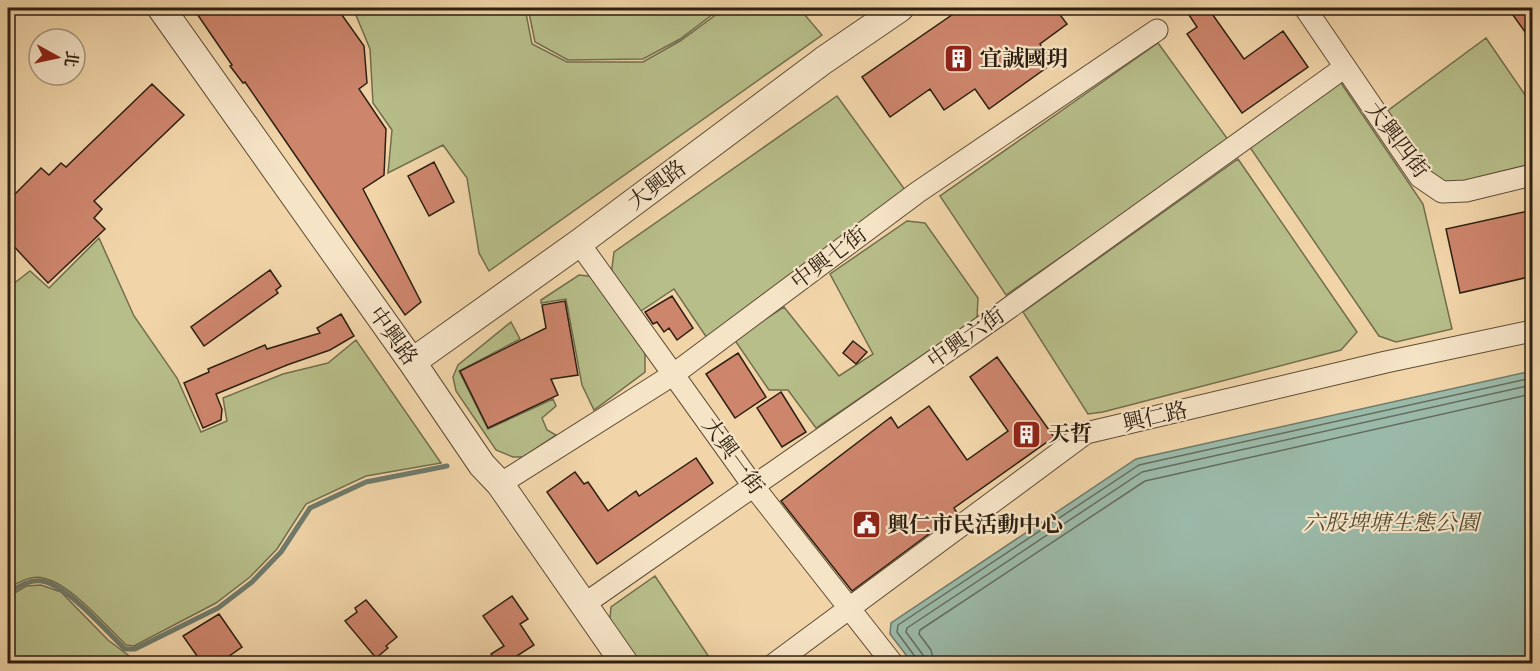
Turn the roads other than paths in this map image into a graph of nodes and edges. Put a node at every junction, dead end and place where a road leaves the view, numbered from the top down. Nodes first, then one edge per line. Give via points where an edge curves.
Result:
1 (161, 8) edge
2 (900, 8) edge
3 (1305, 8) edge
4 (1156, 30) dead end
5 (1345, 67) junction
6 (1533, 175) edge
7 (579, 243) junction
8 (1533, 331) edge
9 (412, 362) junction
10 (674, 374) junction
11 (500, 484) junction
12 (754, 487) junction
13 (583, 605) junction
14 (850, 608) junction
15 (625, 663) edge
16 (774, 663) edge
17 (893, 663) edge

1 - 9 street, 中興路
2 - 7 street, 大興路
3 - 5 street, 大興四街
4 - 10 street, 中興七街 via 918,192
5 - 6 street, 大興四街 via 1420,177 1442,192 1466,191
5 - 12 street, 中興六街
7 - 9 street, 大興路
7 - 10 street, 大興一街
8 - 14 street, 興仁路 via 1086,433
9 - 11 street, 中興路 via 482,465
10 - 11 street, 中興七街
10 - 12 street, 大興一街
11 - 13 street, 中興路
12 - 13 street, 中興六街
12 - 14 street, 大興一街
13 - 15 street, 中興路
14 - 16 street, 興仁路
14 - 17 street, 大興一街

